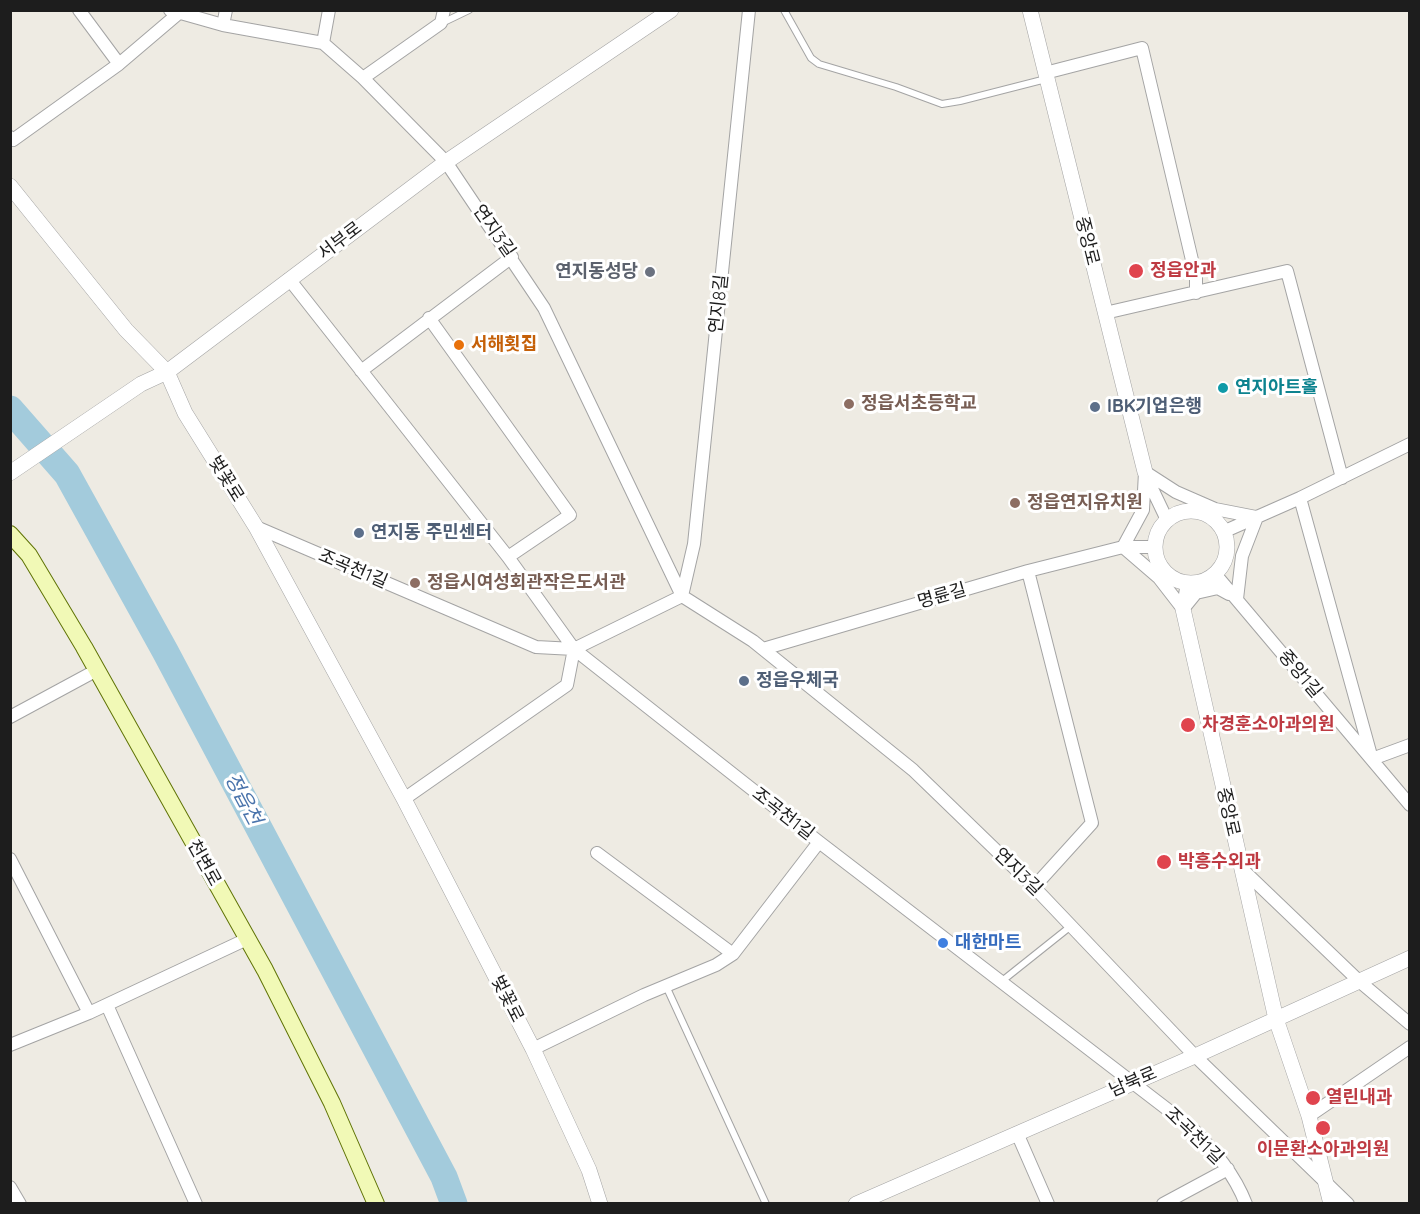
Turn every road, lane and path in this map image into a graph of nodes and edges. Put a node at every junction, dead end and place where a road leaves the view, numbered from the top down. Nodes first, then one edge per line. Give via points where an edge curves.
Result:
1 (79, 10) edge
2 (226, 10) edge
3 (329, 10) edge
4 (469, 10) edge
5 (671, 10) edge
6 (749, 10) edge
7 (784, 10) edge
8 (1030, 10) edge
9 (175, 12) edge
10 (442, 17) edge
11 (223, 25) junction
12 (323, 44) junction
13 (119, 64) junction
14 (1046, 76) junction
15 (363, 78) junction
16 (10, 136) edge
17 (446, 162) junction
18 (10, 186) edge
19 (512, 257) junction
20 (290, 279) junction
21 (1196, 293) junction
22 (1105, 313) junction
23 (429, 318) junction
24 (362, 371) junction
25 (167, 372) junction
26 (1410, 444) edge
27 (1145, 472) junction
28 (10, 473) edge
29 (1341, 478) junction
30 (1300, 498) junction
31 (1257, 517) junction
32 (1167, 520) junction
33 (256, 527) junction
34 (1223, 532) junction
35 (10, 534) edge
36 (1123, 547) junction
37 (1156, 547) junction
38 (508, 556) junction
39 (1028, 571) junction
40 (1216, 575) junction
41 (1187, 582) junction
42 (682, 596) junction
43 (1238, 599) junction
44 (1183, 609) junction
45 (763, 649) junction
46 (574, 650) junction
47 (97, 670) junction
48 (10, 717) edge
49 (1410, 745) edge
50 (1372, 759) junction
51 (404, 800) junction
52 (1410, 805) edge
53 (819, 842) junction
54 (597, 853) dead end
55 (10, 859) edge
56 (1241, 868) junction
57 (1034, 886) junction
58 (1071, 926) junction
59 (247, 939) junction
60 (734, 954) junction
61 (1410, 957) edge
62 (1002, 981) junction
63 (1359, 981) junction
64 (666, 986) junction
65 (107, 1005) junction
66 (89, 1013) junction
67 (1276, 1019) junction
68 (1410, 1024) edge
69 (10, 1045) edge
70 (1410, 1047) edge
71 (533, 1049) junction
72 (1195, 1056) junction
73 (1133, 1082) junction
74 (1309, 1116) junction
75 (1017, 1133) junction
76 (1228, 1169) junction
77 (1325, 1180) junction
78 (10, 1187) edge
79 (20, 1203) edge
80 (195, 1203) edge
81 (376, 1203) edge
82 (600, 1203) edge
83 (766, 1203) edge
84 (856, 1203) edge
85 (1048, 1203) edge
86 (1163, 1203) edge
87 (1246, 1203) edge
88 (1331, 1203) edge
89 (1348, 1203) edge

1 - 13 street
2 - 11 street
3 - 12 street
4 - 10 lane
5 - 17 street, 서부로
6 - 42 street, 연지8길 via 694,544
7 - 14 lane via 811,58 819,64 942,104
8 - 14 street, 중앙로
9 - 11 street, 연지3길
9 - 13 street
10 - 15 street
11 - 12 street, 연지3길
12 - 15 street, 연지3길
13 - 16 street via 13,140
14 - 21 street via 1142,48 1196,277
14 - 22 street, 중앙로
15 - 17 street, 연지3길
17 - 19 street, 연지3길
17 - 20 street, 서부로
18 - 25 street, 벚꽃로 via 126,330
19 - 23 street
19 - 42 street, 연지3길 via 544,308
20 - 24 street
20 - 25 street, 서부로
21 - 22 street
21 - 29 street via 1287,271
22 - 27 street, 중앙로
23 - 24 street
23 - 38 street via 570,515
24 - 38 street
25 - 28 street, 서부로 via 141,384
25 - 33 street, 벚꽃로 via 185,413
26 - 29 street
27 - 31 street via 1176,492 1215,509
27 - 32 street
27 - 36 street via 1143,510
29 - 30 street
30 - 31 street
30 - 50 street
31 - 34 street
31 - 43 street via 1242,556
32 - 34 street via 1186,512 1201,512
32 - 37 street via 1157,536
33 - 46 street, 조곡천1길 via 536,647
33 - 51 street, 벚꽃로
34 - 40 street via 1228,543 1227,555
35 - 47 main road, 천변로 via 29,555
36 - 37 street, 명륜길
36 - 39 street, 명륜길
36 - 44 street via 1159,578
37 - 41 street via 1158,561 1166,572
38 - 46 street
39 - 45 street, 명륜길
39 - 57 street via 1092,823
40 - 41 street via 1205,581
40 - 43 street, 중앙1길
41 - 44 street
42 - 45 street, 연지3길
42 - 46 street
43 - 44 street via 1218,588 1196,593
43 - 50 street, 중앙1길
44 - 56 street, 중앙로
45 - 57 street, 연지3길 via 913,770
46 - 51 street via 567,685
46 - 53 street, 조곡천1길
47 - 48 street
47 - 59 main road, 천변로
49 - 50 street
50 - 52 street, 중앙1길
51 - 71 street, 벚꽃로
53 - 60 street
53 - 62 street, 조곡천1길
54 - 60 street
55 - 66 street
56 - 63 street
56 - 67 street, 중앙로
57 - 58 street, 연지3길
58 - 62 lane
58 - 72 street, 연지3길
59 - 65 street
59 - 81 main road, 천변로 via 332,1103
60 - 64 street
61 - 63 street, 남북로
62 - 73 street, 조곡천1길
63 - 67 street, 남북로
63 - 68 street
64 - 71 street
64 - 83 lane
65 - 66 street
65 - 80 street
66 - 69 street
67 - 72 street, 남북로
67 - 74 street, 중앙로
70 - 74 street
71 - 82 street, 벚꽃로 via 589,1170
72 - 73 street, 남북로
72 - 77 street, 연지3길
73 - 75 street, 남북로
73 - 76 street, 조곡천1길 via 1192,1129
74 - 77 street, 중앙로
75 - 84 street, 남북로
75 - 85 street
76 - 86 street
76 - 87 street, 조곡천1길
77 - 88 street, 중앙로
77 - 89 street, 연지3길
78 - 79 street

